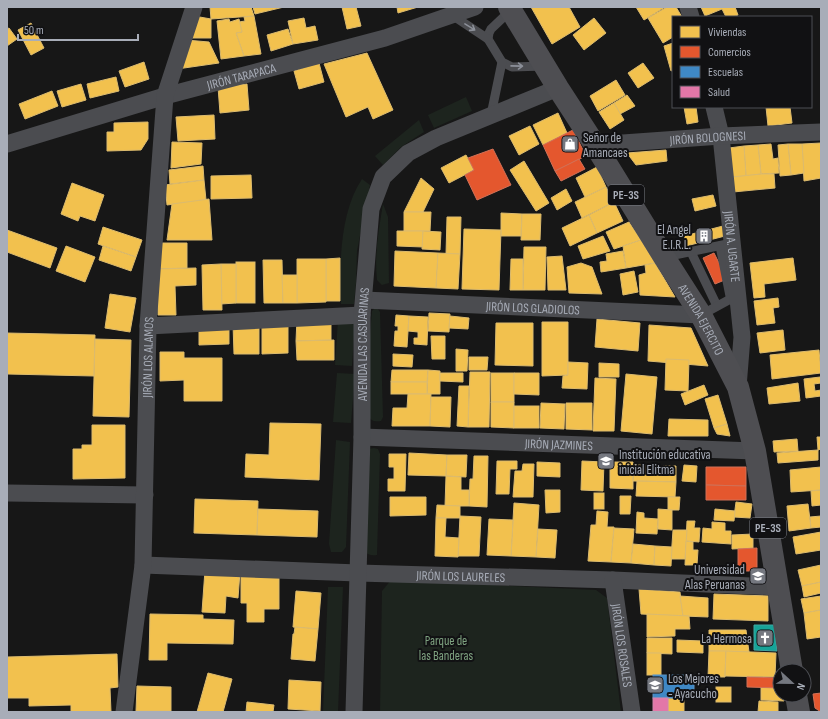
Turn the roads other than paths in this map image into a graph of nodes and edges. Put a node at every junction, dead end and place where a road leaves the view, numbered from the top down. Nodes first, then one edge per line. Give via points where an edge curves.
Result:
1 (194, 7) edge
2 (474, 7) edge
3 (510, 8) edge
4 (452, 15) junction
5 (488, 39) junction
6 (502, 62) junction
7 (545, 66) junction
8 (558, 88) junction
9 (165, 96) junction
10 (714, 108) edge
11 (491, 115) junction
12 (821, 132) edge
13 (721, 136) junction
14 (7, 144) edge
15 (595, 145) junction
16 (726, 245) junction
17 (692, 252) junction
18 (664, 257) junction
19 (734, 297) junction
20 (363, 307) junction
21 (709, 311) junction
22 (148, 326) junction
23 (738, 387) junction
24 (362, 437) junction
25 (755, 451) junction
26 (7, 492) edge
27 (145, 495) junction
28 (143, 565) junction
29 (358, 573) junction
30 (613, 580) junction
31 (778, 587) junction
32 (791, 663) edge
33 (124, 712) edge
34 (354, 712) edge
35 (632, 712) edge

1 - 9 street, JIRÓN LOS ALAMOS
2 - 4 street, JIRÓN TARAPACA
3 - 5 lane via 491,29
3 - 7 highway, AVENIDA EJERCITO / PE-3S
4 -> 5 lane
4 - 9 street, JIRÓN TARAPACA via 385,38
5 - 6 lane
6 -> 7 lane via 512,67
6 - 11 lane
7 - 8 highway, AVENIDA EJERCITO / PE-3S
8 - 11 street, AVENIDA LAS CASUARINAS
8 - 15 highway, AVENIDA EJERCITO / PE-3S
9 - 14 street, JIRÓN TARAPACA
9 - 22 street, JIRÓN LOS ALAMOS
10 - 13 street, JIRÓN A. UGARTE
11 - 20 street, AVENIDA LAS CASUARINAS via 408,153 383,177 371,210
12 - 13 street, JIRÓN BOLOGNESI
13 - 15 street, JIRÓN BOLOGNESI
13 - 16 street, JIRÓN A. UGARTE
15 - 18 highway, AVENIDA EJERCITO / PE-3S
16 - 17 lane
16 - 19 street, JIRÓN A. UGARTE
17 - 18 lane
17 - 21 lane
18 - 21 highway, AVENIDA EJERCITO / PE-3S
19 - 21 lane
19 - 23 street, JIRÓN A. UGARTE via 742,336
20 - 21 street, JIRÓN LOS GLADIOLOS
20 - 22 street, JIRÓN LOS GLADIOLOS
20 - 24 street, AVENIDA LAS CASUARINAS
21 - 23 highway, AVENIDA EJERCITO / PE-3S
22 - 27 street, JIRÓN LOS ALAMOS
23 - 25 highway, AVENIDA EJERCITO / PE-3S
24 - 25 street, JIRÓN JAZMINES
24 - 29 street, AVENIDA LAS CASUARINAS
25 - 31 highway, AVENIDA EJERCITO / PE-3S
26 - 27 street
27 - 28 street, JIRÓN LOS ALAMOS
28 - 29 street, JIRÓN LOS LAURELES
28 - 33 street, JIRÓN LOS ALAMOS
29 - 30 street, JIRÓN LOS LAURELES
29 - 34 street, AVENIDA LAS CASUARINAS
30 - 31 street, JIRÓN LOS LAURELES
30 - 35 street, JIRÓN LOS ROSALES
31 - 32 highway, AVENIDA EJERCITO / PE-3S

